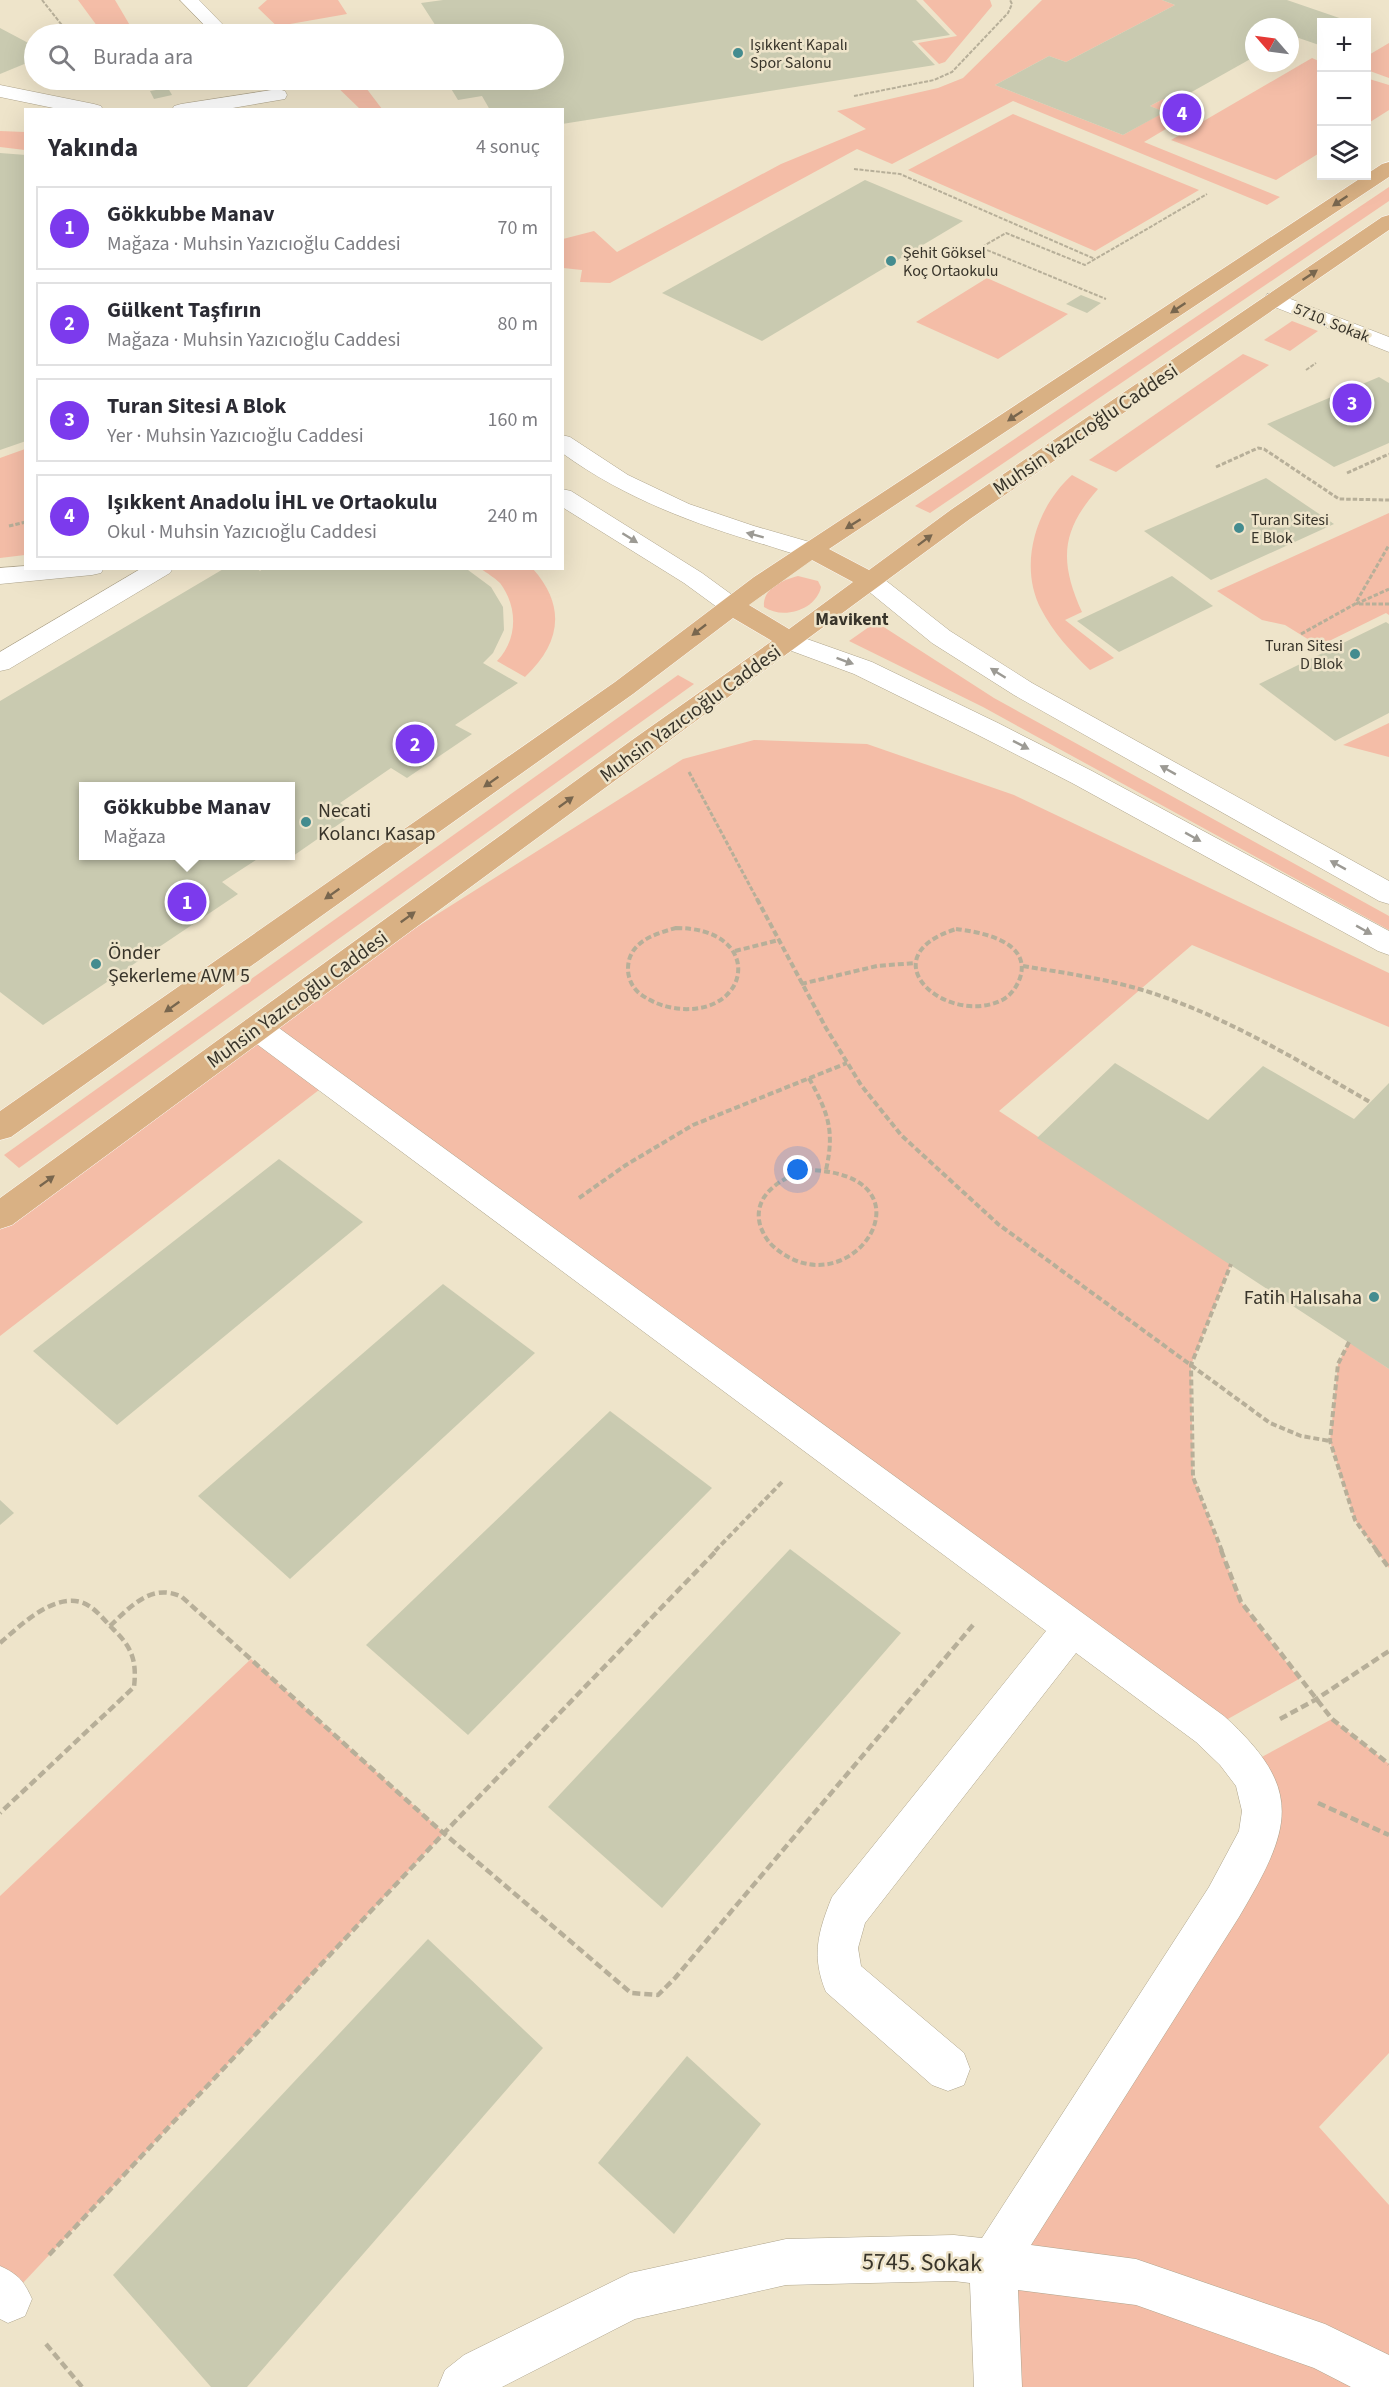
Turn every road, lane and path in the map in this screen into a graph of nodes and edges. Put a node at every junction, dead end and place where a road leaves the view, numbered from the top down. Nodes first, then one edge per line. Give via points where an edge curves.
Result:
1 (42, 0) edge
2 (184, 0) edge
3 (189, 0) edge
4 (1010, 0) edge
5 (61, 24) edge
6 (197, 24) edge
7 (213, 24) edge
8 (273, 90) edge
9 (0, 91) edge
10 (854, 96) dead end
11 (27, 97) junction
12 (239, 99) edge
13 (283, 102) edge
14 (0, 105) edge
15 (84, 108) edge
16 (192, 108) edge
17 (1389, 168) edge
18 (854, 169) dead end
19 (1207, 194) dead end
20 (1389, 221) edge
21 (1095, 259) junction
22 (1107, 299) dead end
23 (1275, 299) junction
24 (1389, 345) edge
25 (564, 444) edge
26 (1389, 454) edge
27 (1216, 467) dead end
28 (1347, 473) dead end
29 (564, 497) edge
30 (1389, 500) edge
31 (564, 514) edge
32 (591, 515) junction
33 (24, 523) edge
34 (0, 529) edge
35 (1389, 545) edge
36 (811, 550) junction
37 (69, 570) edge
38 (158, 570) edge
39 (0, 576) edge
40 (871, 581) junction
41 (1389, 588) edge
42 (1355, 604) junction
43 (1389, 604) edge
44 (730, 605) junction
45 (1301, 634) dead end
46 (790, 641) junction
47 (0, 663) edge
48 (688, 769) dead end
49 (1389, 894) edge
50 (779, 940) junction
51 (1389, 944) edge
52 (735, 951) junction
53 (915, 963) junction
54 (1023, 966) junction
55 (801, 984) junction
56 (257, 1028) junction
57 (847, 1063) junction
58 (809, 1078) junction
59 (1370, 1102) dead end
60 (0, 1128) edge
61 (826, 1170) junction
62 (0, 1216) edge
63 (536, 1236) junction
64 (1231, 1264) dead end
65 (1349, 1342) dead end
66 (1191, 1365) junction
67 (1330, 1441) junction
68 (818, 1444) junction
69 (1389, 1568) edge
70 (1008, 1583) junction
71 (110, 1626) junction
72 (1072, 1629) junction
73 (0, 1643) edge
74 (1389, 1651) edge
75 (1315, 1700) junction
76 (1229, 1746) junction
77 (1389, 1764) edge
78 (1261, 1795) junction
79 (0, 1813) edge
80 (444, 1833) junction
81 (1389, 1835) edge
82 (948, 2069) dead end
83 (993, 2263) junction
84 (4, 2295) edge
85 (1389, 2381) edge
86 (82, 2387) edge
87 (462, 2387) edge
88 (998, 2387) edge

1 - 5 path
2 - 6 street
3 - 7 street
4 - 10 path via 1008,13 952,72 934,80
8 - 13 street
9 - 11 street
11 - 14 street
11 - 15 street
12 - 13 street
12 - 16 street
17 -> 36 main road
18 - 21 path via 895,172
19 - 21 path
23 -> 20 main road, Muhsin Yazıcıoğlu Caddesi
21 - 22 path via 1085,265 1006,233 982,247
23 - 24 street, 5710. Sokak
40 -> 23 main road, Muhsin Yazıcıoğlu Caddesi via 961,514
36 -> 25 street via 740,531 678,507 616,478
26 - 28 path
27 - 30 path via 1258,448 1264,449 1339,499
29 - 32 street
31 - 32 street
32 -> 44 street
33 - 34 path
35 - 42 path
36 - 40 main road
36 - 44 main road
37 - 39 street
38 - 47 street
40 - 46 main road, Muhsin Yazıcıoğlu Caddesi
49 -> 40 street via 1023,689 941,638
41 - 42 path
42 - 43 path
42 - 45 path
44 - 46 main road
44 -> 60 main road via 624,688
46 -> 51 street via 863,668 998,734
56 -> 46 main road, Muhsin Yazıcıoğlu Caddesi
48 - 50 path
50 - 52 path
50 - 55 path
52 - 52 path via 739,977 720,1000 703,1007 665,1007 648,1001 628,978 627,963 633,950 658,932 676,928 711,932
53 - 54 path via 926,941 939,933 965,930 992,934 1007,942
53 - 54 path via 917,975 930,992 951,1003 968,1006 985,1006 1014,991
53 - 55 path via 877,966
54 - 59 path via 1165,997 1242,1031
55 - 57 path
62 -> 56 main road, Muhsin Yazıcıoğlu Caddesi
56 - 63 street
57 - 58 path
57 - 66 path via 901,1135 998,1224
58 - 61 path via 827,1110 833,1132
58 - 63 path via 693,1125 626,1165 570,1205
61 - 61 path via 789,1174 773,1184 763,1197 760,1228 782,1254 820,1264 840,1261 870,1242 877,1211 872,1197 860,1184
63 - 68 street
64 - 66 path
65 - 67 path via 1338,1364
66 - 67 path via 1270,1423 1301,1436
66 - 75 path via 1192,1477 1241,1602
67 - 69 path via 1355,1520
68 - 70 street
68 - 80 path
70 - 72 street
70 - 80 path via 658,1995 631,1993
71 - 73 path via 80,1602 58,1604 30,1617
71 - 79 path via 130,1645 137,1663 134,1688
71 - 80 path via 156,1591 177,1593
72 - 76 street
72 - 82 street via 847,1912 837,1948 841,1977
74 - 75 path
75 - 76 path
75 - 77 path via 1335,1723
76 - 78 street via 1253,1774
78 - 81 path via 1317,1802
78 - 83 street via 1261,1831 1232,1889
80 - 84 path
83 - 85 street, 5745. Sokak via 1136,2282 1324,2348
83 - 87 street, 5745. Sokak via 954,2258 786,2262 630,2297 481,2372
83 - 88 street
84 - 86 path

